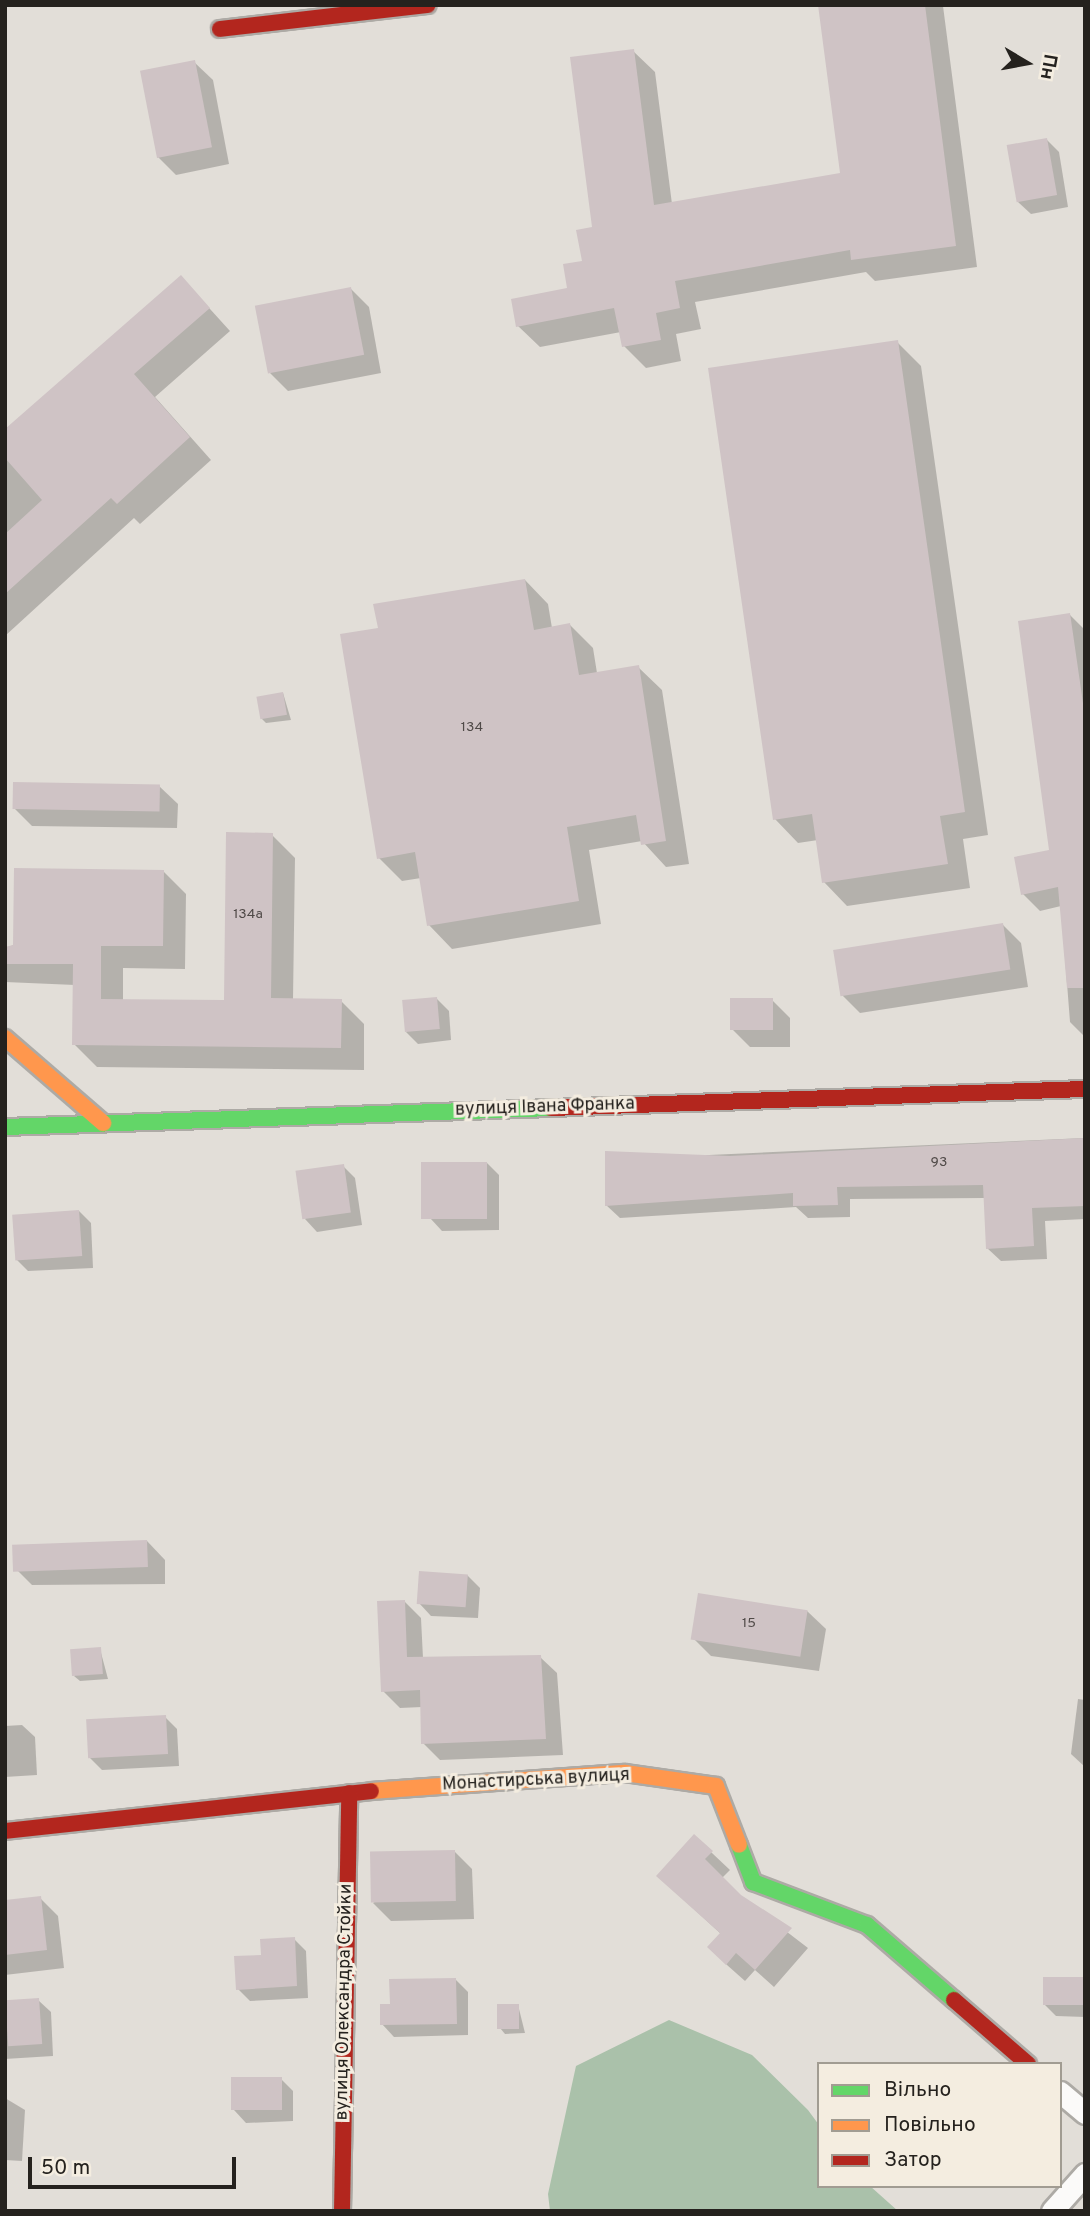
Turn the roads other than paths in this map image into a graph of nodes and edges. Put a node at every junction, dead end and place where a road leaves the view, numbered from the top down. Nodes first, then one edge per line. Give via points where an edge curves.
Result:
1 (428, 5) edge
2 (220, 29) dead end
3 (5, 1038) edge
4 (1085, 1089) edge
5 (103, 1123) junction
6 (5, 1127) edge
7 (349, 1793) junction
8 (5, 1831) edge
9 (1026, 2062) edge
10 (1062, 2094) edge
11 (1085, 2113) edge
12 (1085, 2174) edge
13 (342, 2211) edge
14 (1052, 2211) edge

1 - 2 street
3 - 5 street
4 - 5 street, вулиця Івана Франка
5 - 6 street, вулиця Івана Франка
7 - 8 street, Монастирська вулиця
7 - 9 street, Монастирська вулиця via 625,1773 716,1786 753,1882 867,1925
7 - 13 street, вулиця Олександра Стойки
10 - 11 street
12 - 14 street

